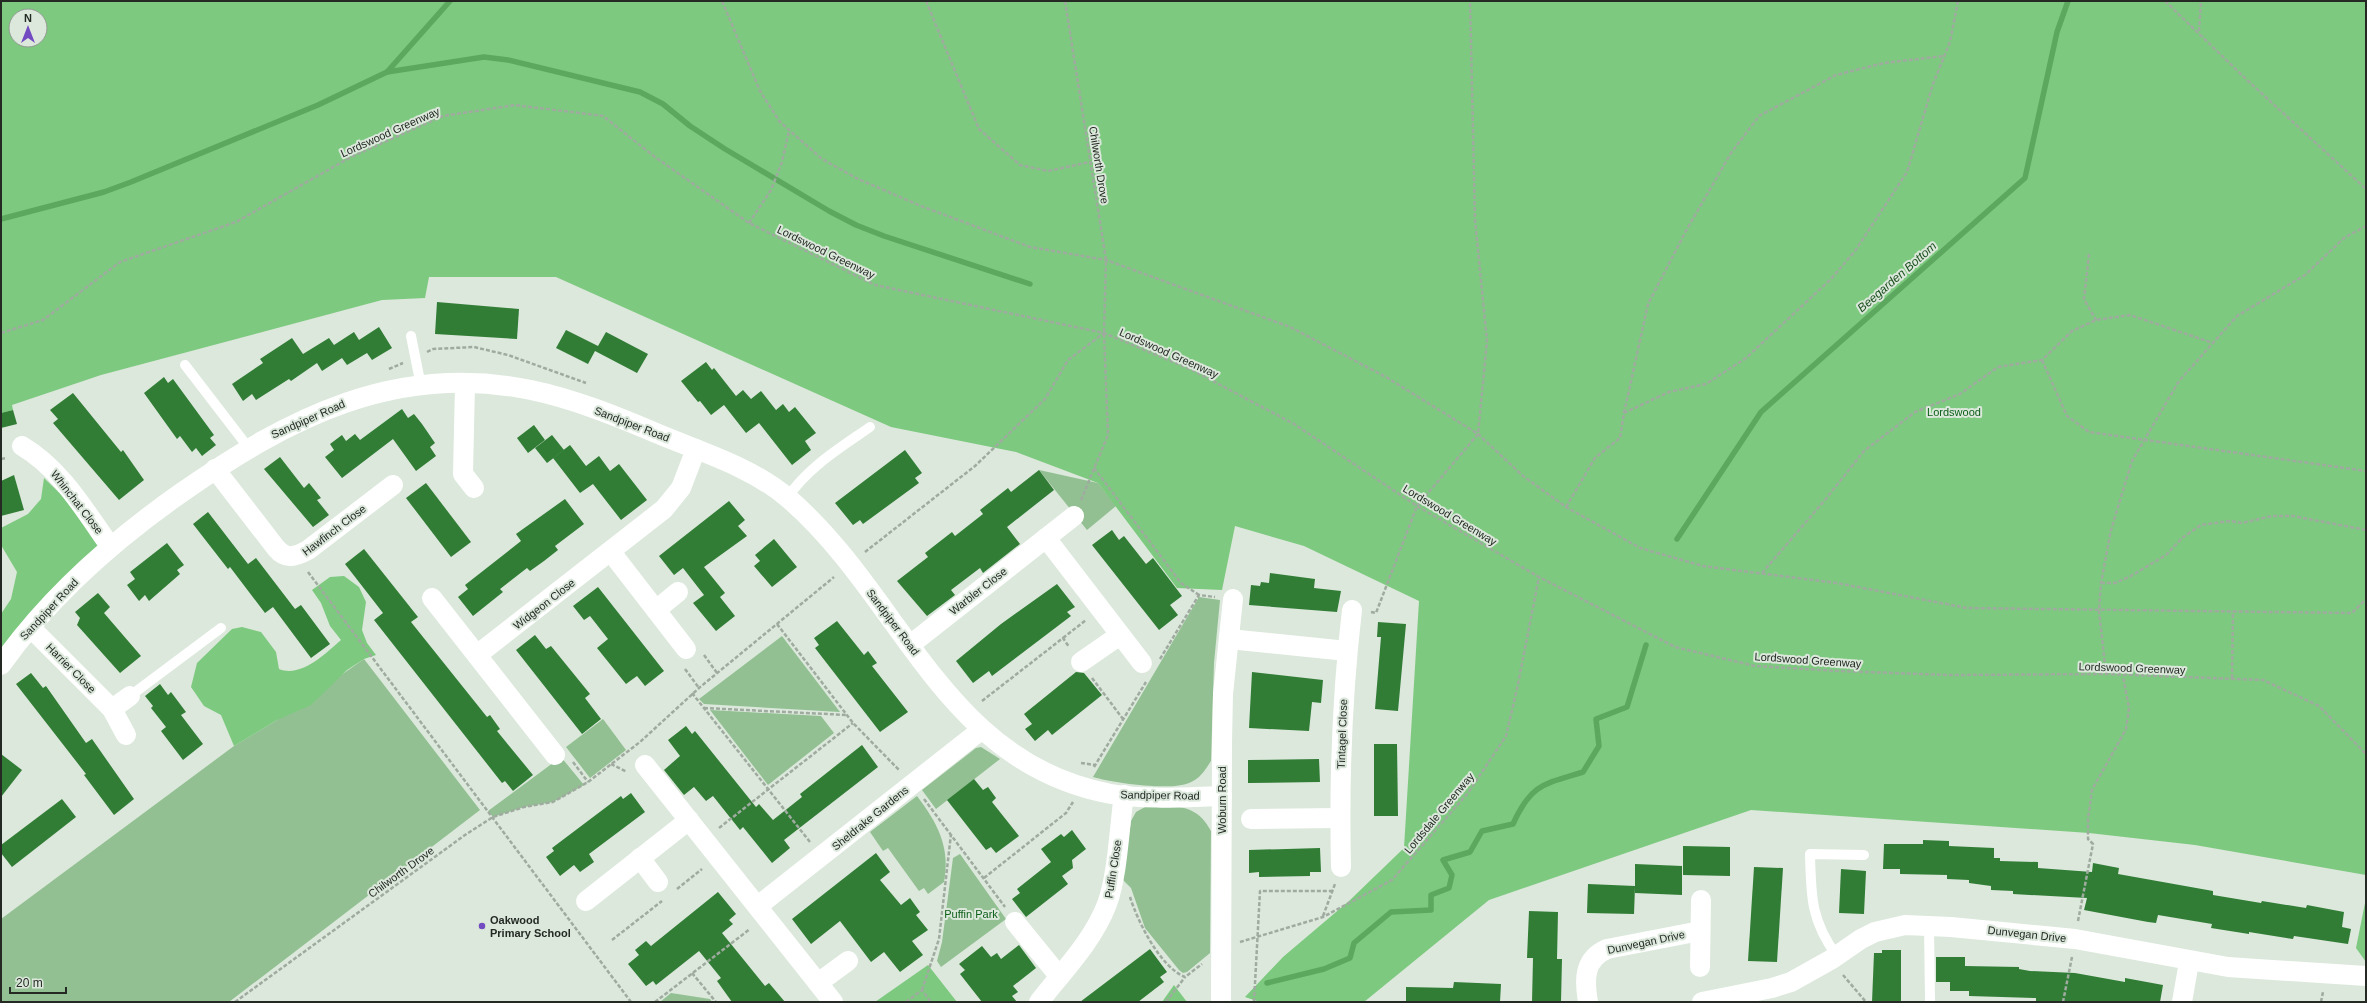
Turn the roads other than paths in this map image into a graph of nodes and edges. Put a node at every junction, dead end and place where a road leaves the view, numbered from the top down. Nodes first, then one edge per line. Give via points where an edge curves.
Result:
1 (411, 336) dead end
2 (185, 365) dead end
3 (465, 384) junction
4 (421, 386) junction
5 (870, 427) dead end
6 (22, 446) dead end
7 (248, 447) junction
8 (696, 449) junction
9 (215, 469) junction
10 (393, 485) dead end
11 (474, 488) dead end
12 (787, 498) junction
13 (1074, 516) road end
14 (1046, 538) junction
15 (110, 546) junction
16 (611, 552) junction
17 (678, 592) dead end
18 (432, 598) dead end
19 (1232, 599) road end
20 (656, 610) junction
21 (1352, 610) road end
22 (31, 628) junction
23 (221, 628) dead end
24 (1120, 635) junction
25 (1229, 639) junction
26 (910, 645) junction
27 (686, 649) dead end
28 (1347, 651) junction
29 (477, 655) junction
30 (1081, 662) road end
31 (1, 665) edge
32 (1150, 667) road end
33 (130, 696) joint
34 (112, 708) junction
35 (981, 730) junction
36 (126, 735) dead end
37 (555, 754) dead end
38 (645, 764) dead end
39 (1124, 795) junction
40 (1222, 796) junction
41 (1340, 818) junction
42 (1251, 819) dead end
43 (689, 820) junction
44 (1864, 855) dead end
45 (640, 858) junction
46 (1341, 867) road end
47 (658, 882) dead end
48 (1701, 900) dead end
49 (586, 901) dead end
50 (762, 911) junction
51 (1015, 922) dead end
52 (1929, 925) junction
53 (1700, 931) junction
54 (1834, 958) junction
55 (848, 961) dead end
56 (2189, 962) junction
57 (1700, 967) dead end
58 (1059, 976) junction
59 (2366, 976) edge
60 (818, 983) junction
61 (1772, 995) edge
62 (833, 1002) edge
63 (1039, 1002) edge
64 (1221, 1002) edge
65 (1588, 1002) edge
66 (1702, 1002) edge
67 (1930, 1002) edge
68 (2182, 1002) edge

1 - 4 lane
2 - 7 lane
3 - 4 street, Sandpiper Road
3 - 8 street, Sandpiper Road via 495,385 549,395 624,419
3 - 11 street via 463,474
4 - 7 street, Sandpiper Road via 375,393 338,405
5 - 12 lane via 814,468
6 - 15 street, Whinchat Close via 33,452 58,475
7 - 9 street, Sandpiper Road
8 - 12 street, Sandpiper Road via 758,477
8 - 16 street, Widgeon Close via 687,475 674,500
9 - 10 street, Hawfinch Close via 281,554 289,557 308,550
9 - 15 street, Sandpiper Road
12 - 26 street, Sandpiper Road via 849,564
13 - 14 street, Warbler Close
14 - 24 street
14 - 26 street, Warbler Close
15 - 22 street, Sandpiper Road
16 - 20 street
16 - 29 street, Widgeon Close
17 - 20 street
18 - 29 street
19 - 25 street, Woburn Road
20 - 27 street
21 - 28 street, Tintagel Close
22 - 31 street, Sandpiper Road
22 - 34 street, Harrier Close
23 - 33 lane
24 - 30 street
24 - 32 street
25 - 28 street
25 - 40 street, Woburn Road via 1223,694
26 - 35 street, Sandpiper Road via 965,714
28 - 41 street, Tintagel Close via 1341,739
29 - 37 street
33 - 34 street
34 - 36 street, Harrier Close
35 - 39 street, Sandpiper Road via 1007,751 1057,778
35 - 50 street, Sheldrake Gardens via 821,856
38 - 43 street
39 - 40 street, Sandpiper Road
39 - 58 street, Puffin Close via 1113,880 1107,904 1098,924
40 - 64 street, Woburn Road
41 - 42 street
41 - 46 street, Tintagel Close
43 - 45 street
43 - 50 street
44 - 54 lane via 1810,854 1816,920
45 - 47 street
45 - 49 street
48 - 53 street, Dunvegan Drive
50 - 60 street
51 - 58 street
52 - 54 street, Dunvegan Drive via 1905,925 1875,932
52 - 56 street, Dunvegan Drive via 2075,940
52 - 67 lane
53 - 57 street, Dunvegan Drive
53 - 65 street, Dunvegan Drive via 1597,953 1588,967 1585,979
54 - 61 street, Dunvegan Drive
55 - 60 street
56 - 59 street, Dunvegan Drive
56 - 68 street
58 - 63 street, Puffin Close
60 - 62 street
61 - 66 street, Dunvegan Drive

